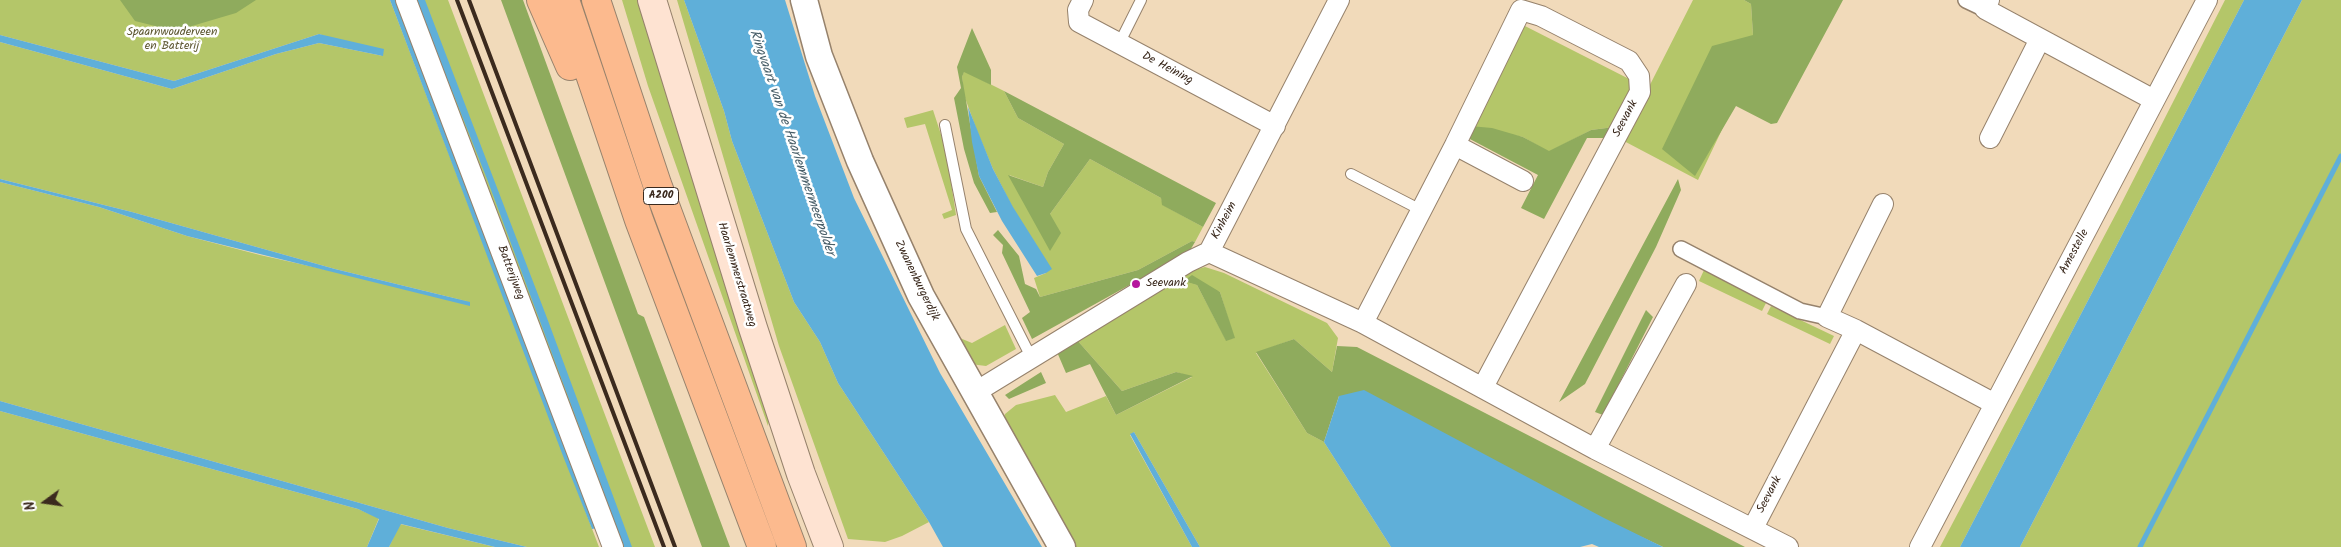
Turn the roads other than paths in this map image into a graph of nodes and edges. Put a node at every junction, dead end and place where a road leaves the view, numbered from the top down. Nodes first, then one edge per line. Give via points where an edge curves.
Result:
1 (406, 0) edge
2 (541, 0) edge
3 (565, 0) edge
4 (596, 0) edge
5 (652, 0) edge
6 (804, 0) edge
7 (1083, 0) edge
8 (1141, 0) edge
9 (1340, 0) edge
10 (1966, 0) edge
11 (2207, 0) edge
12 (1987, 4) edge
13 (2040, 38) junction
14 (1119, 44) junction
15 (2154, 100) junction
16 (945, 125) dead end
17 (1274, 126) junction
18 (1990, 138) dead end
19 (1455, 145) junction
20 (1351, 174) dead end
21 (1523, 181) dead end
22 (1883, 204) dead end
23 (1421, 210) junction
24 (639, 220) junction
25 (1681, 249) dead end
26 (1209, 252) junction
27 (1686, 284) dead end
28 (1827, 317) junction
29 (1363, 322) junction
30 (1856, 330) junction
31 (1031, 358) junction
32 (1483, 388) junction
33 (974, 393) junction
34 (1995, 404) junction
35 (1595, 449) junction
36 (1753, 528) junction
37 (614, 547) edge
38 (762, 547) edge
39 (792, 547) edge
40 (829, 547) edge
41 (1062, 547) edge
42 (1788, 547) edge
43 (1920, 547) edge

1 - 37 street, Batterijweg
2 - 24 highway, A200
3 - 24 highway, A200
4 - 39 highway, A200 via 657,184
5 - 40 main road, Haarlemmerstraatweg via 800,474
6 - 33 street, Zwanenburgerdijk via 819,56 860,161 922,296
7 - 14 street, De Heining via 1078,10 1079,22
8 - 14 lane
9 - 17 street, Kinheim
10 - 12 street
11 - 15 street, Amestelle
12 - 13 street
13 - 15 street
13 - 18 street
14 - 17 street, De Heining
15 - 34 street, Amestelle
16 - 31 lane via 966,229
17 - 26 street, Kinheim
19 - 21 street
19 - 23 street, Seevank
19 - 32 street, Seevank via 1521,10 1541,16 1629,61 1639,76 1640,92
20 - 23 lane
22 - 28 street
23 - 29 street, Seevank
24 - 38 highway, A200
25 - 28 street via 1800,310
26 - 29 street, Seevank
26 - 31 street, Kinheim
27 - 35 street
28 - 30 street
29 - 32 street, Seevank
30 - 34 street
30 - 36 street, Seevank
31 - 33 street, Kinheim
32 - 35 street, Seevank
33 - 41 street, Zwanenburgerdijk
34 - 43 street, Amestelle
35 - 36 street, Seevank
36 - 42 street, Seevank

